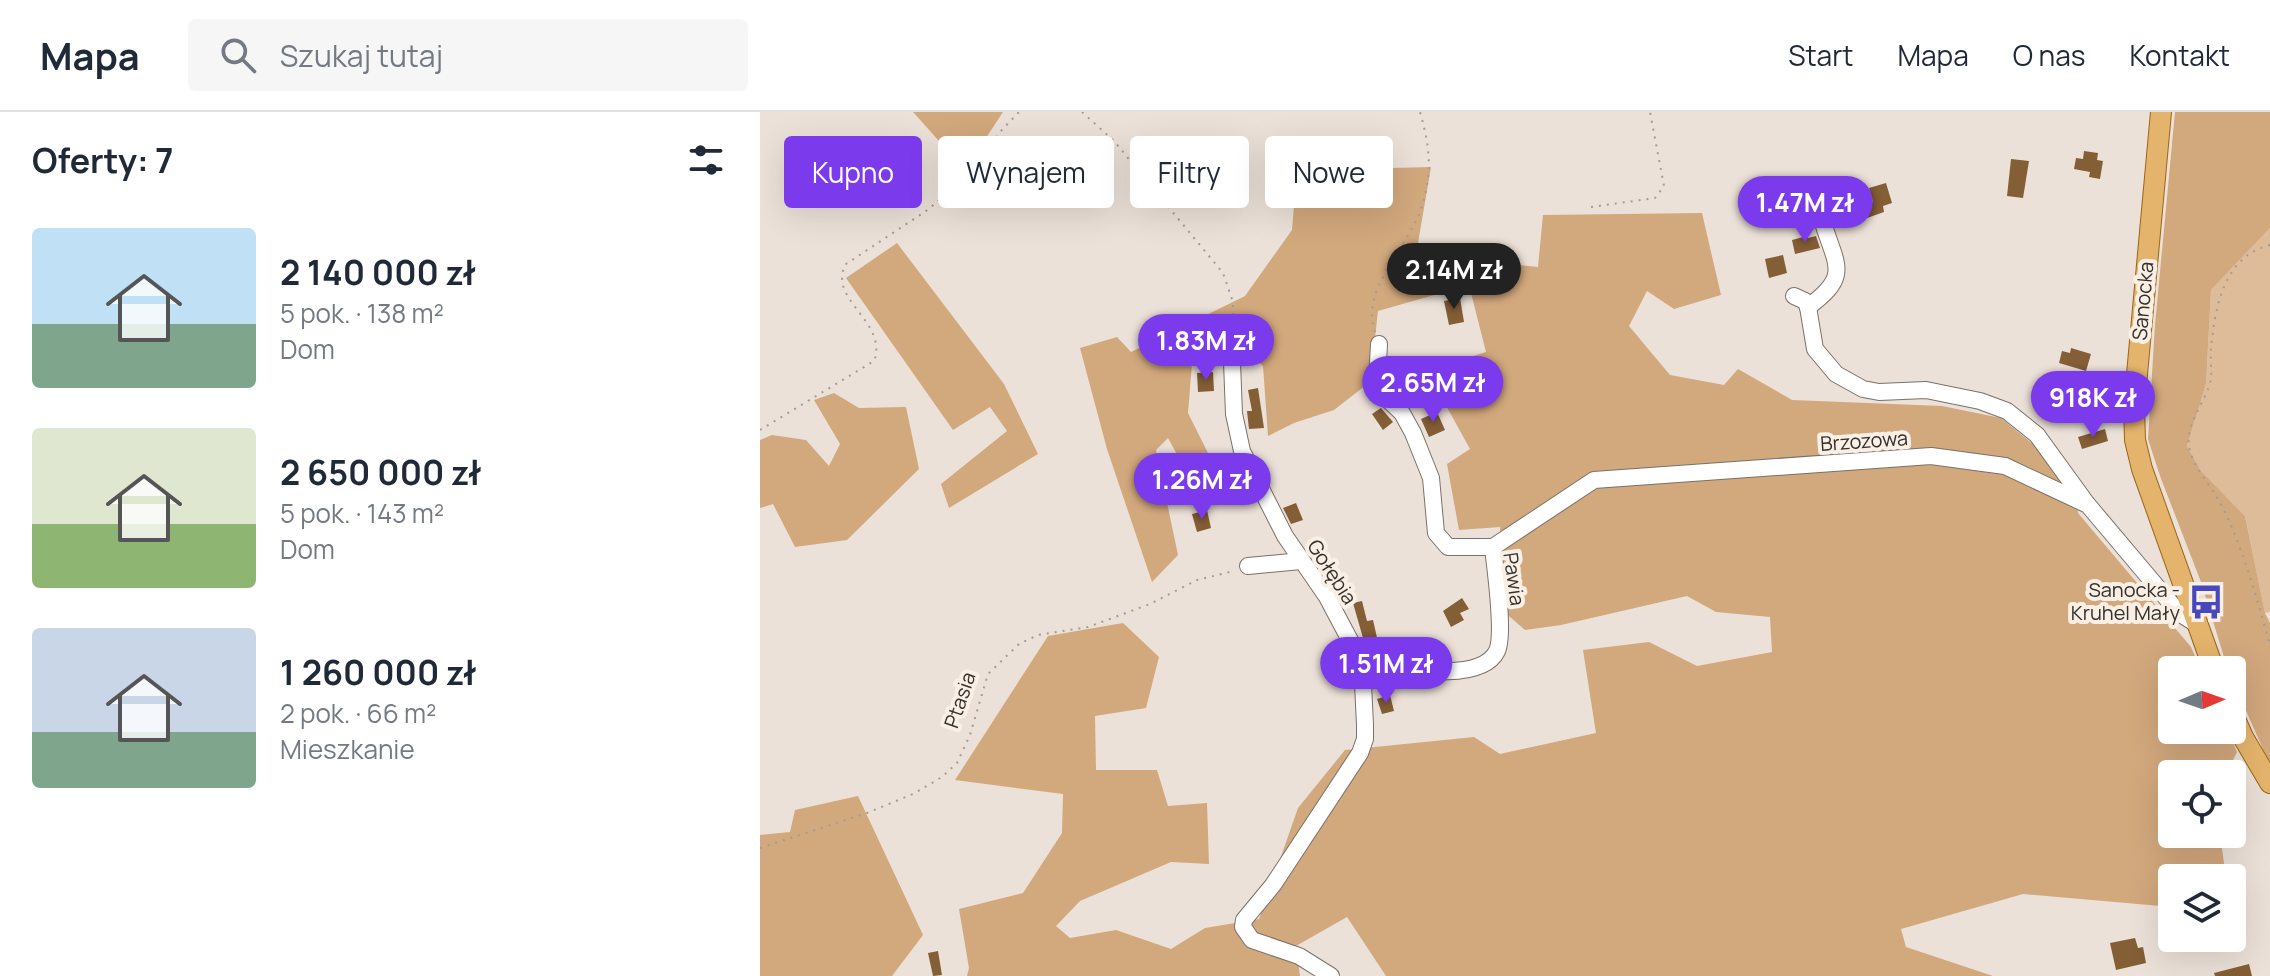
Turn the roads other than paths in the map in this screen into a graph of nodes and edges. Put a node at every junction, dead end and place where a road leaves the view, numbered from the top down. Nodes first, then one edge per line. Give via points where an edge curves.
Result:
1 (2161, 112) edge
2 (1823, 223) dead end
3 (1794, 296) dead end
4 (1808, 307) junction
5 (1379, 344) road end
6 (1232, 362) road end
7 (2088, 505) junction
8 (1493, 547) junction
9 (1301, 561) junction
10 (1248, 566) road end
11 (2195, 623) junction
12 (2208, 656) edge
13 (1362, 663) junction
14 (2246, 742) edge
15 (2270, 783) edge
16 (1331, 976) edge

1 - 11 main road, Sanocka via 2134,426 2142,469
2 - 4 street via 1837,276 1832,289
3 - 4 street
4 - 7 street via 1815,349 1836,374 1863,389 1926,390 2007,411 2037,435
5 - 8 street, Pawia via 1377,382 1407,420 1431,478 1436,533 1448,547
6 - 9 street, Gołębia via 1242,451
7 - 8 street, Brzozowa via 2005,466 1931,456 1870,460 1594,480
7 - 11 street, Brzozowa via 2179,613
8 - 13 street, Pawia via 1500,630 1492,658 1468,669 1440,671
9 - 10 street
9 - 13 street, Gołębia
11 - 12 main road, Sanocka
13 - 16 street, Gołębia via 1365,739 1360,753 1243,927 1252,940 1299,956
14 - 15 main road

